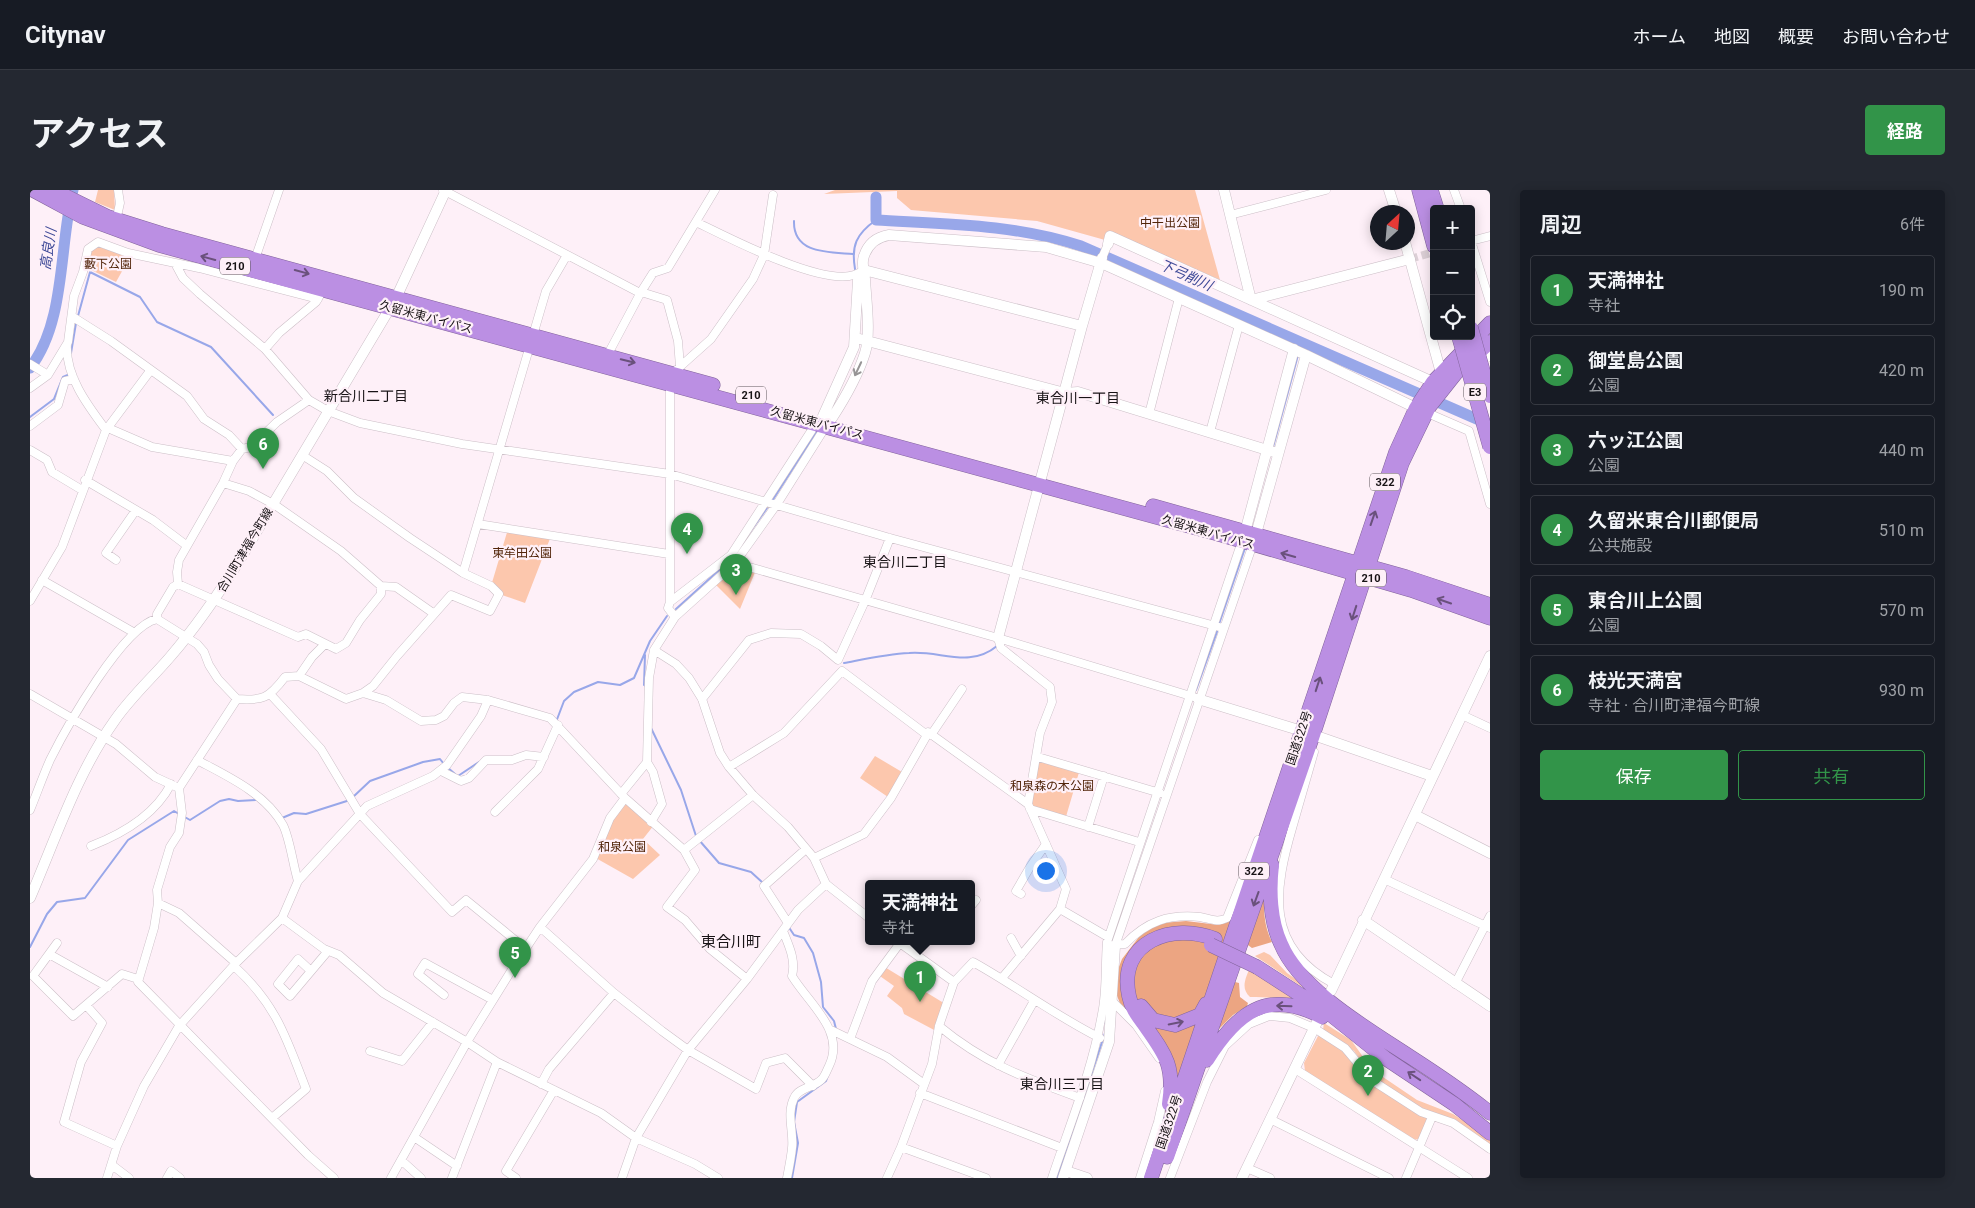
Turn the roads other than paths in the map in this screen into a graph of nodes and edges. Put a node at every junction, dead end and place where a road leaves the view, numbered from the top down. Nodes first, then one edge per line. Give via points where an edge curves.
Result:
1 (118, 190) edge
2 (278, 190) edge
3 (716, 190) edge
4 (1224, 190) edge
5 (1326, 190) edge
6 (1389, 190) edge
7 (1419, 190) edge
8 (1431, 190) edge
9 (1456, 190) edge
10 (445, 191) edge
11 (42, 192) edge
12 (773, 195) dead end
13 (1394, 205) edge
14 (1436, 205) edge
15 (1460, 205) edge
16 (84, 212) junction
17 (118, 212) dead end
18 (1230, 215) junction
19 (696, 222) junction
20 (1430, 231) edge
21 (1490, 236) edge
22 (1475, 240) edge
23 (1108, 244) joint
24 (1407, 250) edge
25 (1474, 250) edge
26 (567, 255) junction
27 (764, 255) junction
28 (255, 259) junction
29 (1410, 259) junction
30 (1102, 260) junction
31 (176, 264) junction
32 (858, 273) junction
33 (640, 292) junction
34 (321, 295) junction
35 (1179, 298) junction
36 (1251, 300) junction
37 (393, 302) junction
38 (1490, 302) edge
39 (72, 317) junction
40 (1490, 323) edge
41 (1239, 325) junction
42 (1082, 326) junction
43 (856, 338) junction
44 (532, 340) junction
45 (1460, 340) edge
46 (1474, 340) edge
47 (68, 342) junction
48 (867, 342) junction
49 (1489, 348) edge
50 (265, 349) junction
51 (1294, 349) junction
52 (1306, 354) junction
53 (608, 356) junction
54 (30, 364) edge
55 (150, 371) junction
56 (674, 374) junction
57 (48, 375) junction
58 (74, 379) junction
59 (1439, 383) junction
60 (30, 388) edge
61 (1065, 393) junction
62 (1490, 396) edge
63 (309, 400) junction
64 (1423, 407) junction
65 (328, 411) junction
66 (1149, 414) junction
67 (824, 421) junction
68 (30, 426) edge
69 (107, 429) junction
70 (1210, 432) junction
71 (1490, 446) edge
72 (242, 449) junction
73 (30, 450) edge
74 (500, 450) junction
75 (1272, 451) junction
76 (302, 455) junction
77 (233, 461) junction
78 (670, 474) junction
79 (86, 480) junction
80 (1042, 480) junction
81 (223, 483) junction
82 (82, 490) junction
83 (766, 502) junction
84 (272, 504) junction
85 (777, 504) junction
86 (1490, 504) edge
87 (136, 510) junction
88 (478, 524) junction
89 (890, 538) junction
90 (1248, 538) junction
91 (186, 545) junction
92 (669, 554) junction
93 (116, 560) dead end
94 (735, 563) junction
95 (1362, 570) junction
96 (1016, 571) junction
97 (463, 573) junction
98 (37, 583) edge
99 (178, 584) junction
100 (381, 586) junction
101 (215, 600) junction
102 (865, 600) junction
103 (30, 601) edge
104 (670, 602) junction
105 (1490, 605) edge
106 (433, 613) junction
107 (675, 617) junction
108 (1490, 618) edge
109 (157, 619) junction
110 (1215, 626) junction
111 (1223, 628) junction
112 (133, 632) junction
113 (186, 637) junction
114 (998, 638) junction
115 (325, 644) junction
116 (654, 650) junction
117 (1490, 656) edge
118 (838, 660) junction
119 (842, 671) junction
120 (299, 676) junction
121 (962, 689) dead end
122 (30, 694) edge
123 (363, 694) junction
124 (272, 695) junction
125 (1194, 698) junction
126 (236, 699) junction
127 (702, 699) junction
128 (488, 700) junction
129 (1462, 714) junction
130 (72, 719) junction
131 (556, 723) junction
132 (1490, 728) edge
133 (1308, 733) junction
134 (929, 735) junction
135 (104, 736) junction
136 (544, 757) junction
137 (1038, 757) junction
138 (197, 760) junction
139 (647, 762) junction
140 (729, 767) junction
141 (441, 771) junction
142 (1104, 776) junction
143 (1432, 776) junction
144 (175, 786) junction
145 (1156, 792) junction
146 (752, 795) junction
147 (623, 796) junction
148 (1166, 796) junction
149 (1029, 807) junction
150 (30, 810) edge
151 (495, 812) dead end
152 (360, 814) junction
153 (1415, 815) junction
154 (651, 822) junction
155 (1088, 827) junction
156 (1279, 834) junction
157 (1139, 842) junction
158 (1046, 844) junction
159 (90, 846) dead end
160 (806, 849) junction
161 (684, 850) junction
162 (1490, 853) edge
163 (814, 858) junction
164 (1384, 879) junction
165 (298, 881) junction
166 (826, 884) junction
167 (1021, 894) dead end
168 (30, 898) edge
169 (158, 903) junction
170 (1060, 909) junction
171 (865, 915) edge
172 (1490, 916) edge
173 (282, 918) junction
174 (1363, 920) junction
175 (788, 923) junction
176 (540, 926) junction
177 (1488, 927) edge
178 (784, 931) junction
179 (1011, 938) dead end
180 (1110, 942) junction
181 (1213, 942) junction
182 (57, 943) dead end
183 (900, 945) edge
184 (905, 945) edge
185 (526, 949) junction
186 (328, 950) junction
187 (49, 954) junction
188 (1021, 956) junction
189 (235, 964) junction
190 (311, 971) junction
191 (1002, 978) junction
192 (138, 979) junction
193 (747, 979) junction
194 (954, 982) junction
195 (1216, 983) junction
196 (1455, 984) junction
197 (108, 987) junction
198 (1332, 987) joint
199 (614, 992) junction
200 (444, 995) dead end
201 (493, 1000) junction
202 (1034, 1001) junction
203 (1112, 1001) junction
204 (86, 1005) junction
205 (1490, 1006) edge
206 (433, 1022) junction
207 (1316, 1024) junction
208 (179, 1026) junction
209 (939, 1026) junction
210 (831, 1030) junction
211 (1364, 1033) junction
212 (1098, 1037) junction
213 (850, 1039) junction
214 (467, 1042) junction
215 (1109, 1042) junction
216 (688, 1050) junction
217 (370, 1051) dead end
218 (497, 1062) junction
219 (998, 1065) junction
220 (1295, 1069) junction
221 (1196, 1077) junction
222 (541, 1084) junction
223 (924, 1084) junction
224 (813, 1086) junction
225 (554, 1090) junction
226 (1462, 1090) junction
227 (920, 1093) junction
228 (1080, 1098) junction
229 (1454, 1104) junction
230 (1490, 1104) edge
231 (1490, 1113) edge
232 (1432, 1117) junction
233 (272, 1118) junction
234 (1270, 1119) junction
235 (1490, 1122) edge
236 (1490, 1133) edge
237 (1164, 1134) junction
238 (414, 1137) junction
239 (636, 1138) junction
240 (117, 1146) junction
241 (901, 1147) junction
242 (1062, 1148) junction
243 (1419, 1149) junction
244 (1490, 1149) edge
245 (401, 1160) junction
246 (112, 1165) junction
247 (457, 1166) junction
248 (1247, 1168) junction
249 (1061, 1172) edge
250 (328, 1176) edge
251 (455, 1177) edge
252 (107, 1178) edge
253 (129, 1178) edge
254 (167, 1178) edge
255 (180, 1178) edge
256 (391, 1178) edge
257 (421, 1178) edge
258 (516, 1178) edge
259 (622, 1178) edge
260 (718, 1178) edge
261 (787, 1178) edge
262 (887, 1178) edge
263 (986, 1178) edge
264 (1052, 1178) edge
265 (1087, 1178) edge
266 (1140, 1178) edge
267 (1151, 1178) edge
268 (1160, 1178) edge
269 (1170, 1178) edge
270 (1242, 1178) edge
271 (1270, 1178) edge
272 (1388, 1178) edge
273 (1406, 1178) edge
274 (1468, 1178) edge

1 - 17 street
2 - 28 street
3 - 19 street
4 - 18 street
5 - 18 street
6 - 13 street
7 - 20 highway
8 - 14 highway
9 - 15 street
10 - 26 street
10 - 37 street, 合川町津福今町線
11 - 16 highway, 久留米東バイパス / 210
12 - 27 street
16 - 28 highway, 久留米東バイパス / 210
34 -> 16 highway, 久留米東バイパス / 210 via 159,245
18 - 36 street
19 - 27 street
19 - 33 street via 668,268 653,273
21 - 22 street
23 - 30 street
23 - 36 street via 1110,236
24 - 29 street
25 - 38 street
26 - 33 street
26 - 44 street via 546,291
27 - 32 street via 834,276
27 - 56 street via 753,279 711,339
28 -> 37 highway, 久留米東バイパス / 210
29 - 36 street
29 - 59 street
30 - 32 street via 1046,247 889,235 872,243
30 - 35 street
30 - 42 street
31 - 34 street
31 - 39 street via 128,253 106,240 98,242 88,249 74,296
31 - 50 street via 183,278
32 - 42 street
32 - 43 street
32 - 48 street
33 - 53 street
33 - 56 street via 667,300 678,341
34 - 37 highway, 久留米東バイパス / 210
34 - 50 street
35 - 41 street
35 - 66 street
36 - 59 street
37 - 44 highway, 久留米東バイパス / 210
37 - 65 street, 合川町津福今町線
39 - 47 street
39 - 55 street
40 - 59 highway, 国道322号 / 322
41 - 51 street
41 - 70 street
42 - 61 street
43 - 48 street
43 - 67 street
44 - 53 highway, 久留米東バイパス / 210
44 - 56 highway, 久留米東バイパス / 210 via 605,367
44 - 74 street
45 - 71 highway, E3, bridge
46 - 62 highway, E3, bridge
47 - 57 street
47 - 58 street
48 - 61 street
48 -> 67 street via 856,373
49 - 59 highway, 国道322号 / 322
50 - 63 street
51 - 52 street
51 - 75 street
52 - 64 street
52 - 75 street
53 -> 56 highway, 久留米東バイパス / 210
54 - 57 street
55 - 69 street
55 - 72 street via 187,396 204,419 229,435
56 - 67 highway, 久留米東バイパス / 210
56 - 78 street
57 - 60 street
58 - 68 street via 65,381 58,405
58 - 69 street via 84,400
59 - 64 highway, 国道322号 / 322
61 - 66 street via 1078,392
61 - 80 street
63 - 65 street
63 - 72 street via 277,422 251,446
64 - 86 street via 1469,431
64 - 95 highway, 国道322号 / 322
65 - 74 street via 360,423
65 - 76 street, 合川町津福今町線
66 - 70 street
67 - 80 highway, 久留米東バイパス / 210
67 - 83 street
67 - 85 street
69 - 77 street via 152,447
69 - 79 street
70 - 75 street
72 - 77 street
73 - 82 street via 47,460 52,472
74 - 78 street
74 - 88 street
75 - 90 street
76 - 84 street, 合川町津福今町線
76 - 97 street via 327,471 354,498
77 - 81 street
78 - 83 street
78 - 92 street
79 - 82 street
79 - 87 street
80 - 90 highway, 久留米東バイパス / 210
80 - 96 street
81 - 84 street via 249,490
81 - 91 street
82 - 98 street via 62,547
83 - 85 street
83 - 104 street via 731,555
84 - 100 street via 341,551
84 - 101 street, 合川町津福今町線
85 - 89 street
85 - 94 street
87 - 91 street
87 - 93 street via 106,553
88 - 92 street
88 - 97 street
89 - 96 street
89 - 102 street
90 - 95 highway, 久留米東バイパス / 210
90 - 110 street
90 - 111 street
91 - 99 street via 176,572
92 - 104 street
94 - 102 street
94 - 107 street
95 - 105 highway, 久留米東バイパス / 210
108 -> 95 highway, 久留米東バイパス / 210
95 - 133 highway, 国道322号 / 322
96 - 110 street
96 - 114 street
97 - 106 street via 491,586 500,594 490,611 451,595
98 - 103 street
98 - 112 street
99 - 101 street
99 - 109 street via 173,587
100 - 106 street via 396,587
100 - 115 street via 380,594 346,643 336,648
101 - 113 street, 合川町津福今町線
101 - 115 street via 298,637 306,634
102 - 114 street
102 - 118 street
104 - 107 street via 668,608
106 - 123 street
107 - 116 street
109 - 112 street via 149,620
109 - 113 street
110 - 111 street
110 - 125 street
111 - 125 street
112 - 130 street
113 - 126 street via 204,652 218,679
113 - 135 street, 合川町津福今町線
114 - 125 street
114 - 137 street via 1001,648 1050,687 1052,702 1040,733
115 - 120 street
116 - 127 street via 676,664
116 - 139 street via 649,678
117 - 129 street
118 - 119 street
118 - 127 street via 802,634 771,633 749,640
119 - 134 street
119 - 140 street via 784,733
120 - 123 street via 346,699
120 - 124 street via 285,677
121 - 134 street
122 - 130 street
123 - 128 street via 386,700 420,721 444,716 462,697
124 - 126 street via 255,700
124 - 152 street via 320,749
125 - 133 street
125 - 145 street
125 - 148 street
126 - 138 street
127 - 140 street via 720,753
128 - 131 street via 542,715
128 - 141 street via 481,716
129 - 132 street
129 - 143 street
130 - 135 street
130 - 150 street via 50,760
131 - 136 street
131 - 147 street
133 - 143 street
133 - 156 highway, 国道322号 / 322
133 - 180 street via 1293,739 1251,861 1227,918 1220,921 1173,916 1138,930 1125,944
133 - 195 highway, 国道322号 / 322
133 - 198 street via 1315,748 1281,866 1278,899 1280,920 1288,941 1297,955
134 - 149 street
134 - 163 street via 891,798 864,834
135 - 144 street via 155,777
135 - 168 street, 合川町津福今町線
136 - 141 street via 530,755 512,760 486,760 462,781
136 - 151 street via 538,769
137 - 142 street
137 - 149 street
138 - 144 street
138 - 165 street via 260,798 273,811 283,826
139 - 147 street
139 - 154 street via 662,804
140 - 146 street
141 - 152 street via 380,799
142 - 145 street
142 - 155 street
143 - 153 street
144 - 159 street via 146,817
144 - 169 street via 182,813 179,833 170,848 157,890
145 - 148 street
145 - 157 street
146 - 160 street via 788,827
146 - 161 street
147 - 154 street
147 - 176 street via 593,859
148 - 180 street
149 - 155 street
149 - 158 street
152 - 165 street
152 - 185 street via 452,912 466,900
153 - 162 street
153 - 164 street
154 - 161 street
155 - 157 street
156 - 211 highway via 1272,867 1271,898 1280,944 1304,979
156 -> 221 highway, 国道322号 / 322
157 - 180 street
158 - 167 street via 1016,891
158 - 170 street via 1066,889
160 - 163 street
160 - 175 street via 764,886
161 - 193 street via 695,870 667,906 695,930 710,949
163 - 166 street
164 - 174 street
164 - 177 street
165 - 173 street
166 - 171 street
166 - 175 street
169 - 189 street via 179,913
169 - 192 street
170 - 180 street
170 - 188 street
172 - 177 street
173 - 186 street
173 - 189 street
174 - 196 street
174 - 198 street
175 - 178 street
176 - 185 street
176 - 199 street
177 - 196 street
178 - 193 street
178 - 210 street via 792,955 792,976
179 - 188 street
180 - 203 street
180 - 212 street
181 -> 195 highway via 1192,939 1161,941 1144,954 1134,976 1143,1011 1153,1020 1175,1025 1200,1015
181 - 211 highway via 1258,964 1333,1009
181 - 237 highway via 1204,935 1178,932 1151,939 1136,953 1128,972 1133,1010 1163,1052 1171,1071
182 - 187 street
183 - 213 street via 872,981
184 - 194 street
185 - 201 street
186 - 190 street
186 - 206 street via 339,954 383,993
187 - 197 street
187 - 204 street via 33,976 73,1016
188 - 191 street
189 - 208 street
189 - 233 street via 267,1000 287,1039 306,1089
190 - 190 street via 290,996 278,984 298,959
191 - 194 street via 973,962
191 - 202 street
192 - 197 street via 122,974
192 - 208 street
193 - 216 street
194 - 209 street
195 - 237 highway, 国道322号 / 322
196 - 205 street
197 - 204 street
199 - 216 street
199 - 222 street
200 - 201 street via 418,974 425,963
201 - 214 street
202 - 212 street
202 - 219 street
203 - 215 street
203 - 266 street via 1136,1025 1161,1061 1165,1088
204 - 240 street via 102,1024 81,1062 64,1122
206 - 214 street
206 - 217 street via 402,1061
207 - 220 street
207 - 232 street via 1345,1048 1369,1078
207 - 269 street via 1269,1016 1249,1024 1232,1037 1207,1082
208 - 233 street
208 - 240 street via 144,1086
209 - 219 street
209 - 223 street via 932,1064
210 - 213 street
210 - 224 street via 835,1046 833,1057 822,1079
211 -> 221 highway via 1308,1010 1272,1005 1253,1010 1237,1020
211 - 226 highway
229 -> 211 highway via 1385,1058
212 - 215 street
212 - 228 street
213 - 223 street via 887,1057
214 - 218 street
214 - 238 street
215 - 249 street
216 - 224 street via 756,1089 766,1063 785,1058
216 - 239 street
218 - 222 street
218 - 247 street
219 - 228 street
220 - 234 street
220 - 243 street
221 - 268 highway, 国道322号 / 322
222 - 225 street
223 - 227 street
224 - 261 street via 799,1091 794,1099
225 - 239 street via 601,1113
225 - 258 street via 506,1171
226 - 230 highway
226 - 231 highway
227 - 241 street
227 - 242 street
228 - 242 street
229 - 235 highway
229 - 236 highway
232 - 243 street
232 - 244 street via 1453,1123
233 - 250 street
234 - 248 street
234 - 272 street
237 - 267 highway, 国道322号 / 322
238 - 245 street
238 - 247 street
239 - 259 street
239 - 260 street
240 - 246 street
241 - 262 street
241 - 263 street
242 - 249 street
243 - 273 street
243 - 274 street
245 - 256 street
245 - 257 street
246 - 252 street
246 - 253 street
247 - 251 street
248 - 270 street
248 - 271 street
249 - 264 street
249 - 265 street
254 - 255 street via 171,1171

